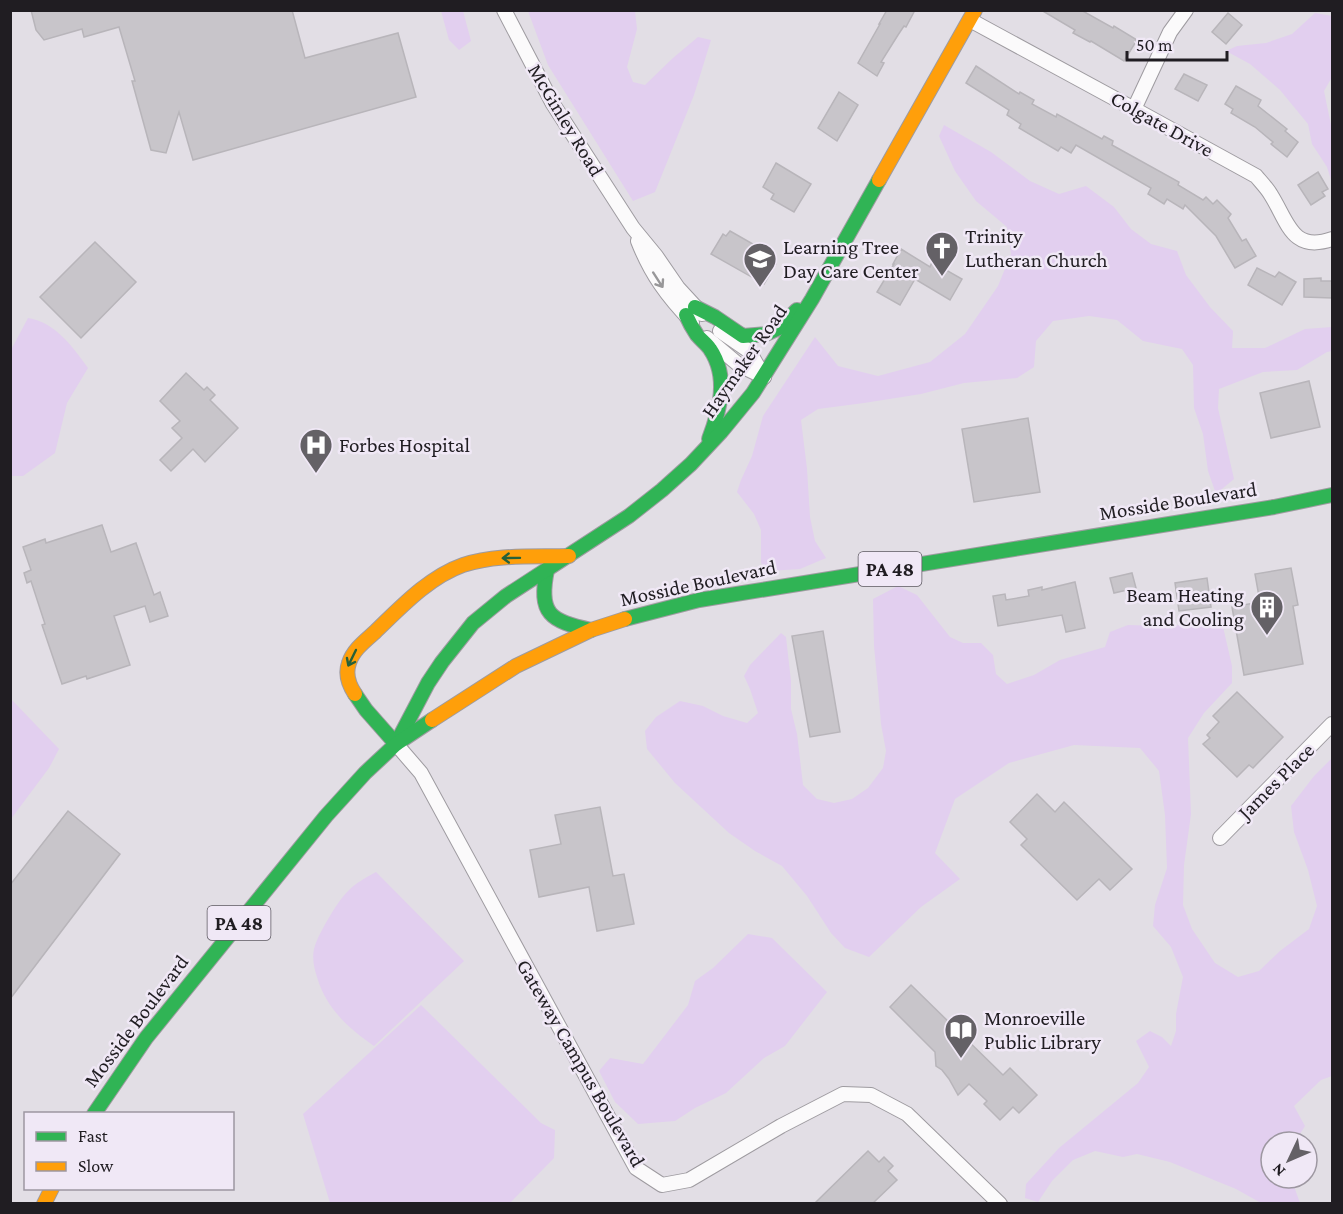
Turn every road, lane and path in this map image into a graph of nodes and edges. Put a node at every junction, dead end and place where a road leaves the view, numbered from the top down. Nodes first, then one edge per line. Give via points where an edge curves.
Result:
1 (504, 10) edge
2 (1186, 10) edge
3 (972, 15) edge
4 (1134, 109) junction
5 (1332, 239) edge
6 (819, 287) junction
7 (690, 311) junction
8 (764, 377) junction
9 (706, 448) junction
10 (1332, 495) edge
11 (569, 556) junction
12 (547, 570) junction
13 (591, 630) junction
14 (1332, 724) edge
15 (396, 744) junction
16 (1220, 838) dead end
17 (95, 1112) edge
18 (1000, 1203) edge

1 - 7 street, McGinley Road via 553,104
2 - 4 street via 1170,32
3 - 4 street, Colgate Drive
3 - 6 main road, Haymaker Road
4 - 5 street, Colgate Drive via 1256,176 1295,236 1308,242
6 - 7 main road via 779,328 766,334 743,336 715,317
6 - 8 main road, Haymaker Road
7 - 8 street, McGinley Road via 749,351
7 - 9 main road via 697,334 716,359 722,385 718,414
8 - 9 main road, Haymaker Road
9 - 11 main road, Haymaker Road via 669,484
10 - 13 main road, Mosside Boulevard / PA 48 via 699,600
11 - 12 main road, Haymaker Road
11 -> 15 main road via 494,559 462,566 418,592 356,650 347,672 354,693
12 - 13 main road via 542,592 548,611 567,625
12 - 15 main road, Haymaker Road via 506,596 473,624 428,683
13 - 15 main road, Mosside Boulevard / PA 48 via 516,666
14 - 16 street, James Place
15 - 17 main road, Mosside Boulevard / PA 48 via 365,772 271,883 146,1038
15 - 18 street, Gateway Campus Boulevard via 421,773 636,1168 662,1185 688,1180 843,1094 871,1095 907,1114

